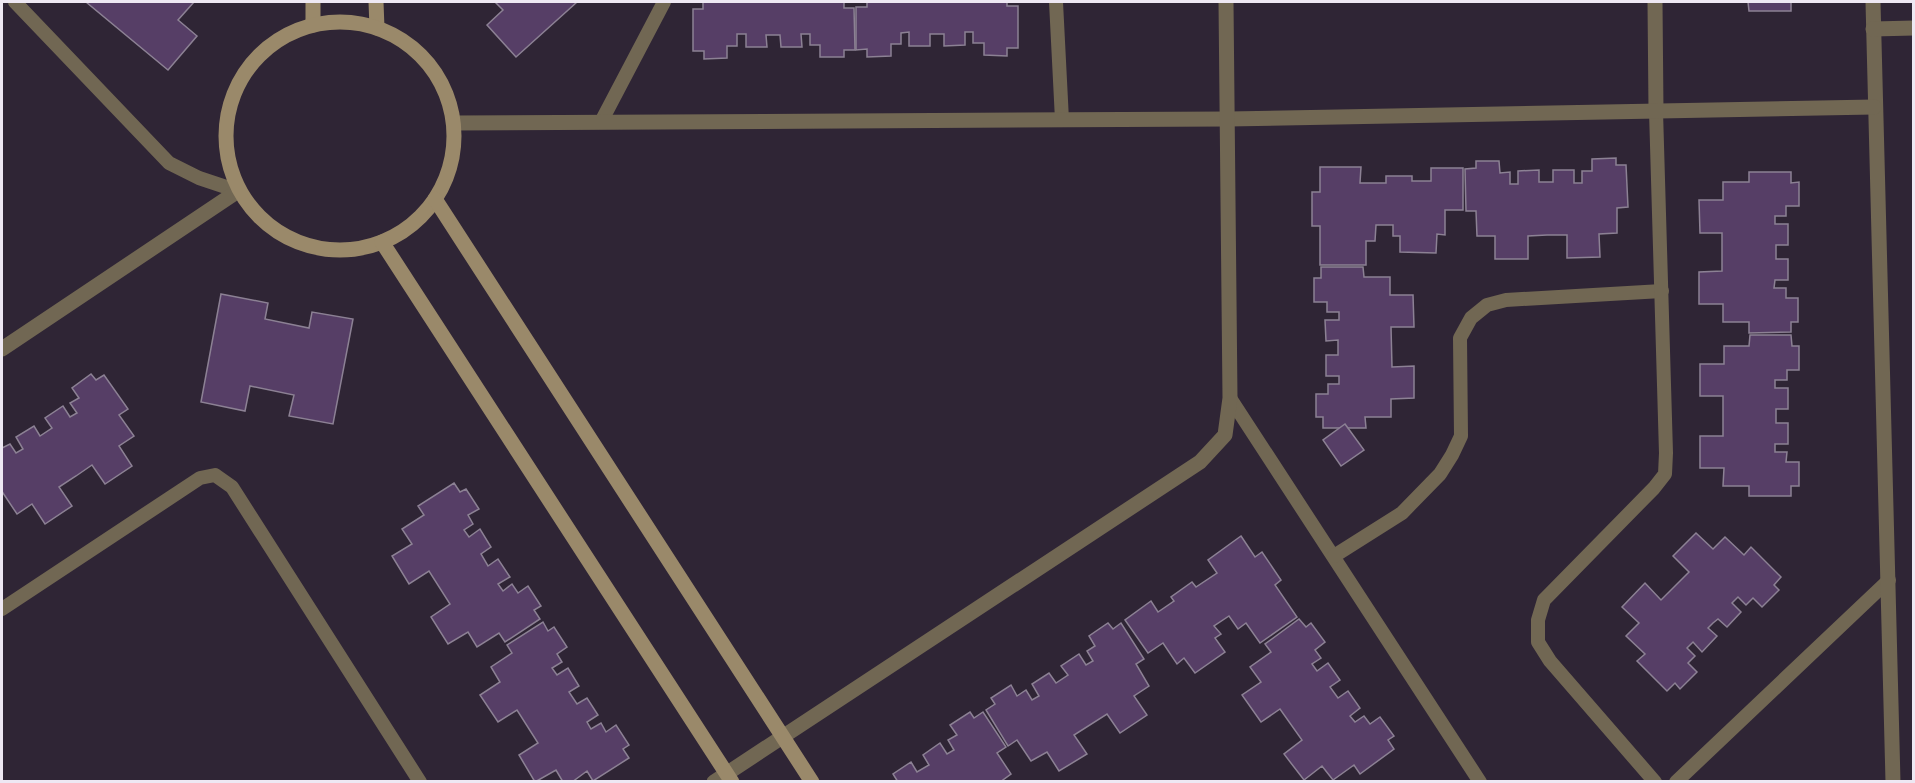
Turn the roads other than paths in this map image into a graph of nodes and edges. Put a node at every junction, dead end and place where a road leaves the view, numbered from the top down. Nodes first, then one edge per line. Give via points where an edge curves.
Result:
1 (15, 2) edge
2 (313, 2) edge
3 (376, 2) edge
4 (664, 2) edge
5 (1056, 2) edge
6 (1226, 2) edge
7 (1655, 2) edge
8 (1873, 2) edge
9 (313, 25) junction
10 (376, 28) junction
11 (1914, 28) edge
12 (1873, 29) junction
13 (1874, 107) junction
14 (1656, 111) junction
15 (1228, 119) junction
16 (1062, 120) junction
17 (601, 122) junction
18 (454, 123) junction
19 (238, 191) junction
20 (435, 199) junction
21 (382, 242) junction
22 (1662, 291) junction
23 (2, 349) edge
24 (1230, 398) junction
25 (1334, 556) junction
26 (1889, 580) junction
27 (2, 609) edge
28 (782, 736) junction
29 (724, 779) edge
30 (420, 782) edge
31 (812, 782) edge
32 (1480, 782) edge
33 (1655, 782) edge
34 (1676, 782) edge
35 (1893, 782) edge

1 - 19 lane via 169,163
2 - 9 street
3 - 10 street
4 - 17 lane
5 - 16 lane
6 - 15 street
7 - 14 street
8 - 12 street
9 - 10 street via 345,22
9 - 19 street via 283,36 255,59 236,88 225,122 226,157
10 - 18 street via 406,42 429,64 446,92
11 - 12 street
12 - 13 street
13 - 14 street
13 - 26 street
14 - 15 street
14 - 22 lane
15 - 16 street
15 - 24 street
16 - 17 street
17 - 18 street
18 - 20 street via 454,153
19 - 21 street via 258,217 285,237 316,249 350,250
19 - 23 street
20 - 21 street via 409,228
20 - 28 street
21 - 29 street
22 - 25 lane via 1506,300 1487,305 1471,318 1460,338 1461,436 1452,455 1440,474 1402,513
22 - 33 lane via 1665,474 1544,600 1538,620 1538,642 1550,661
24 - 25 lane
24 - 28 street via 1225,435 1200,462
25 - 32 lane
26 - 34 lane
26 - 35 street
27 - 30 lane via 200,478 215,475 232,487
28 - 29 street
28 - 31 street

